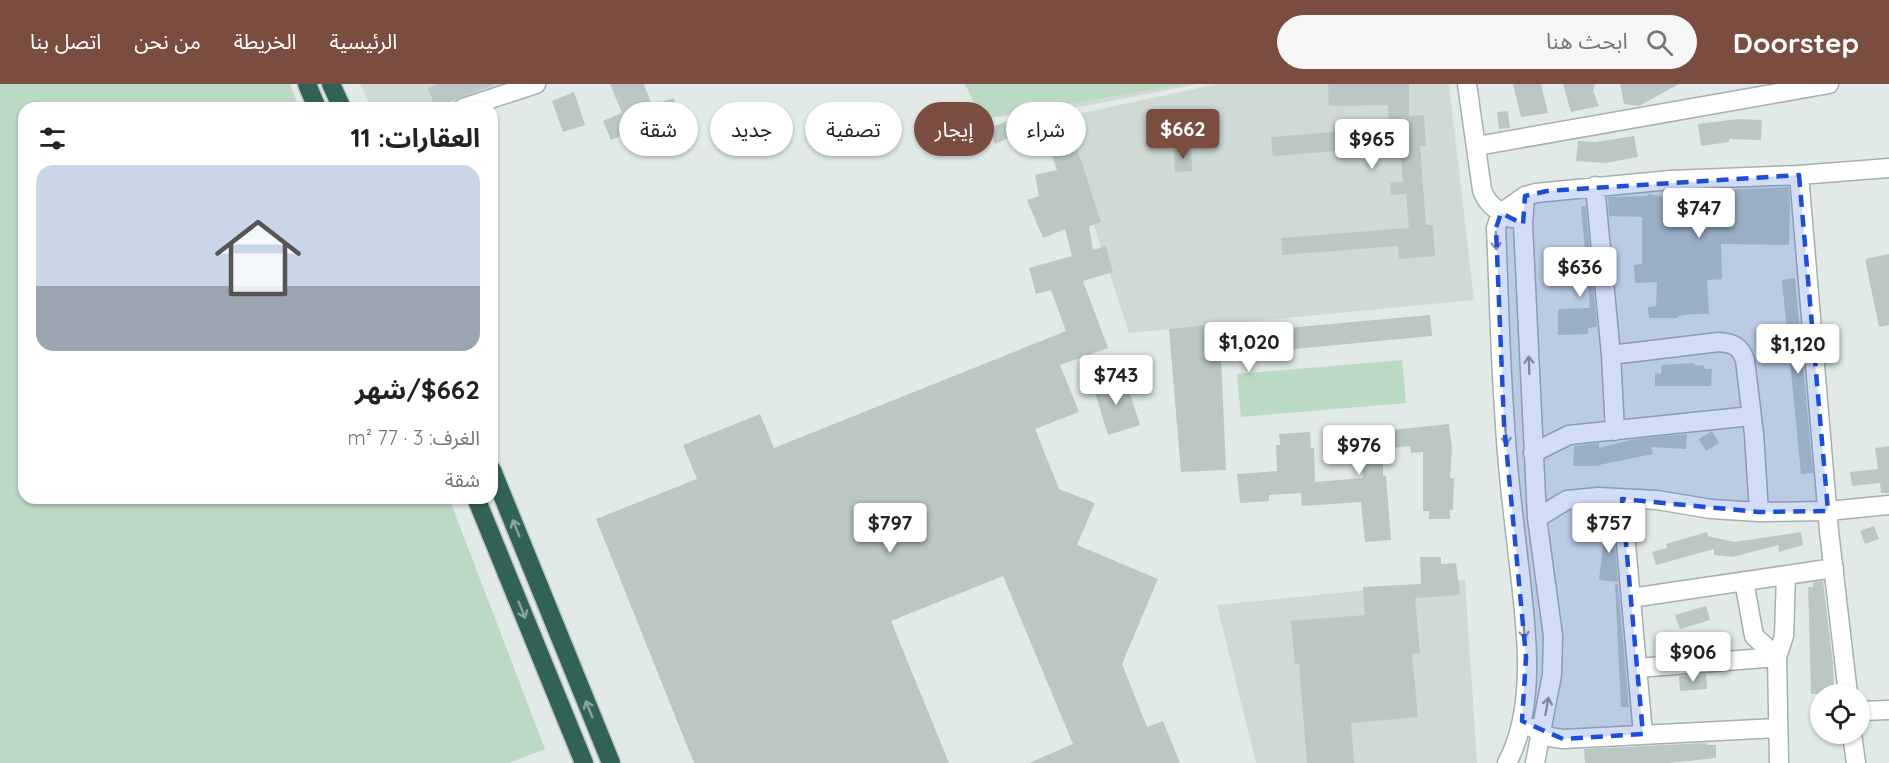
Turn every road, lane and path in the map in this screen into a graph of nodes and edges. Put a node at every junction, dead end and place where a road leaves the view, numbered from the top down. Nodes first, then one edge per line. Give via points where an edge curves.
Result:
1 (307, 84) edge
2 (331, 84) edge
3 (536, 84) edge
4 (1467, 84) edge
5 (1829, 84) edge
6 (314, 102) edge
7 (339, 102) edge
8 (482, 102) edge
9 (1477, 146) junction
10 (1889, 168) edge
11 (1799, 175) junction
12 (1595, 186) junction
13 (1525, 196) junction
14 (1501, 213) junction
15 (1523, 224) junction
16 (1611, 355) junction
17 (1751, 416) junction
18 (1615, 431) junction
19 (1533, 453) junction
20 (498, 485) edge
21 (1622, 499) junction
22 (478, 504) edge
23 (1889, 506) edge
24 (1828, 511) junction
25 (1759, 512) junction
26 (1537, 518) junction
27 (1834, 568) junction
28 (1786, 575) junction
29 (1744, 581) junction
30 (1631, 598) junction
31 (1777, 657) junction
32 (1638, 668) junction
33 (1847, 684) edge
34 (1889, 710) edge
35 (1870, 711) edge
36 (1522, 721) junction
37 (1778, 728) junction
38 (1542, 733) junction
39 (1643, 734) junction
40 (1853, 744) edge
41 (609, 757) edge
42 (583, 762) edge
43 (1507, 763) edge
44 (1535, 763) edge
45 (1779, 763) edge
46 (1856, 763) edge

1 - 6 highway
2 - 7 highway
3 - 8 street
4 - 9 street
5 - 9 street
9 - 14 street via 1482,190 1487,202
10 - 11 street
11 - 12 street
11 - 24 street
12 - 13 street
12 - 16 street
13 - 14 street
13 - 15 street
14 - 15 street
14 -> 36 street via 1496,228 1504,424 1526,657
19 -> 15 street
16 - 17 street via 1732,343 1741,349 1745,360
16 - 18 street
17 - 18 street
17 - 25 street
18 - 19 street via 1569,435
19 - 26 street
41 -> 20 highway
21 - 25 street
21 - 26 street via 1567,500
21 - 30 street
22 -> 42 highway
23 - 24 street
24 - 25 street
24 - 27 street
38 -> 26 street via 1552,675 1553,636
27 - 28 street
27 - 33 street
28 - 29 street
28 - 31 street via 1784,636
29 - 30 street
29 - 31 street via 1754,636
30 - 32 street
31 - 32 street
31 - 37 street
32 - 39 street
34 - 35 street
36 - 38 street
36 - 43 street
37 - 39 street
37 - 45 street
38 - 39 street via 1563,739
38 - 44 street
40 - 46 street
41 - 42 street

